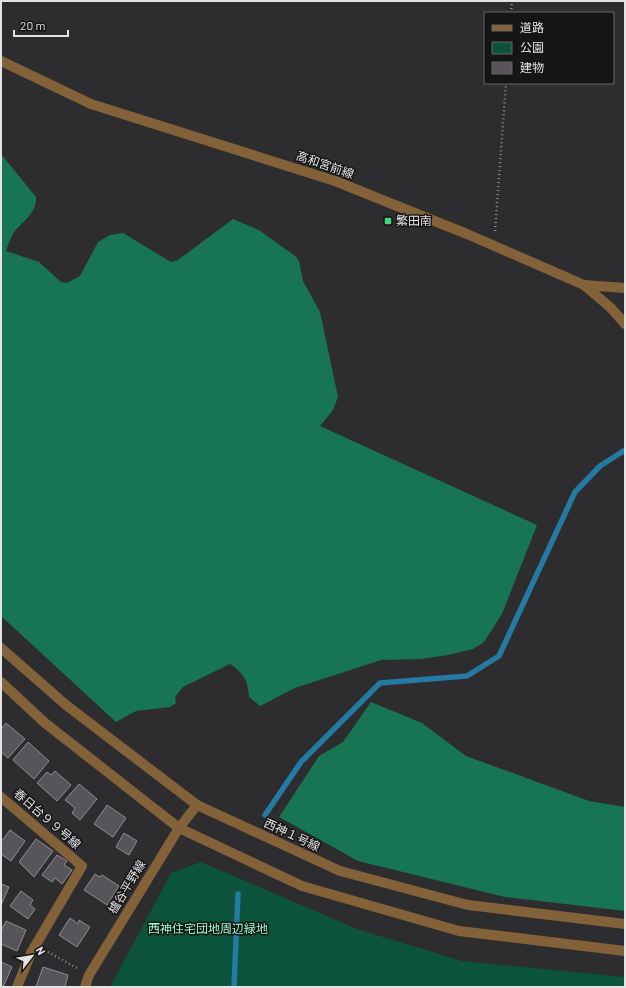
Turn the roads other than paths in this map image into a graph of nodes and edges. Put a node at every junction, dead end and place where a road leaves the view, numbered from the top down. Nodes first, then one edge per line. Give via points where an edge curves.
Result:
1 (1, 61) edge
2 (584, 285) junction
3 (625, 288) edge
4 (625, 324) edge
5 (1, 648) edge
6 (1, 682) edge
7 (1, 797) edge
8 (197, 805) junction
9 (178, 828) junction
10 (625, 924) edge
11 (625, 951) edge
12 (18, 987) edge
13 (85, 987) edge

1 - 2 street, 高和宮前線 via 91,104 335,181
2 - 3 street
2 - 4 street, 高和宮前線
5 - 8 street, 西神１号線 via 66,705
6 - 9 street via 45,723
7 - 12 street, 春日台９９号線 via 82,866 35,945
8 - 9 street, 櫨谷平野線
8 - 10 street, 西神１号線 via 340,871 468,905
9 - 11 street via 302,886 459,931
9 - 13 street, 櫨谷平野線 via 89,975

